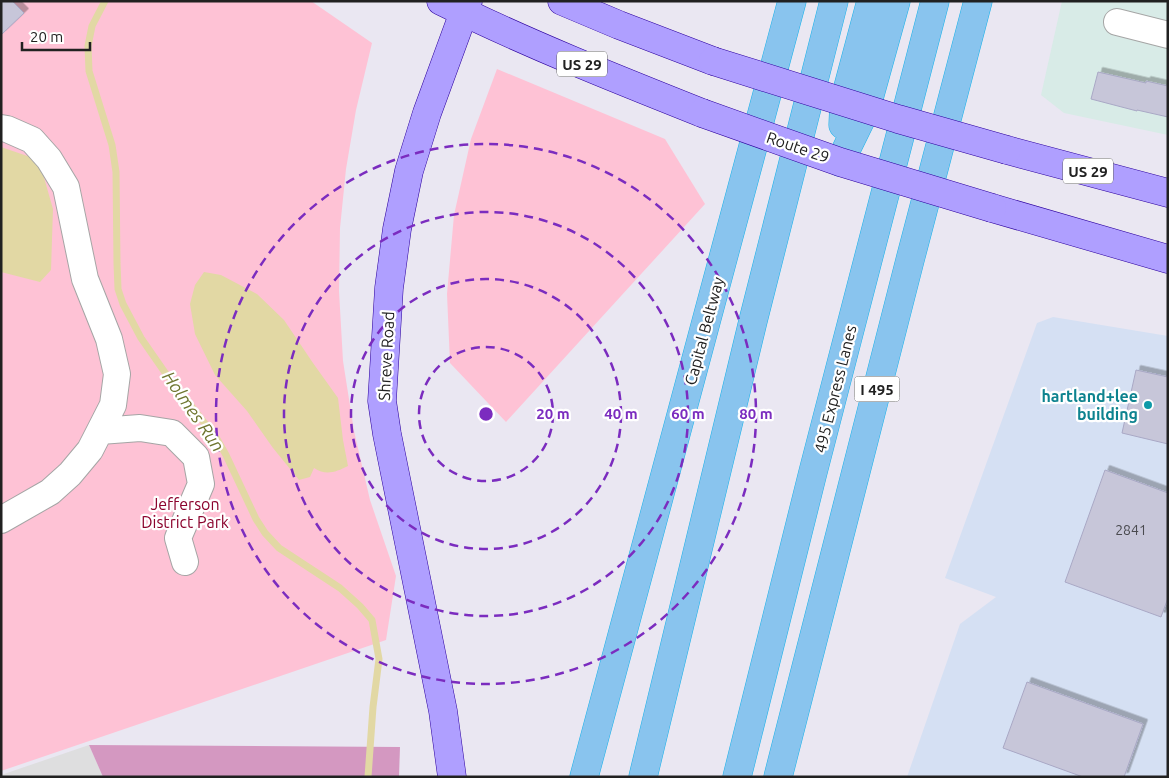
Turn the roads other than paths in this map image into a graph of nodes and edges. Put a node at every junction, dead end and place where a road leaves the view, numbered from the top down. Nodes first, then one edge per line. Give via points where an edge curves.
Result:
1 (562, 1) edge
2 (792, 1) edge
3 (834, 1) edge
4 (935, 1) edge
5 (978, 1) edge
6 (457, 5) edge
7 (881, 12) edge
8 (1117, 22) dead end
9 (1168, 35) edge
10 (855, 105) junction
11 (1, 128) edge
12 (840, 162) junction
13 (1168, 193) edge
14 (1168, 259) edge
15 (100, 430) junction
16 (1, 520) edge
17 (185, 562) dead end
18 (452, 777) edge
19 (584, 777) edge
20 (642, 777) edge
21 (737, 777) edge
22 (778, 777) edge

1 - 10 main road, US 29, bridge via 713,60
2 - 19 highway, Capital Beltway
3 - 20 highway
4 - 21 highway, 495 Express Lanes / I 495
5 - 22 highway, I 495
6 - 12 main road, Route 29 / US 29, bridge via 604,74
6 - 18 main road, Shreve Road via 408,171 397,229 389,288 382,401 443,710
7 - 10 highway
8 - 9 lane
10 - 12 highway
10 - 13 main road, US 29, bridge
11 - 15 lane via 32,140 66,186 85,279 109,339 117,374 113,405
12 - 14 main road, Route 29 / US 29, bridge
15 - 16 lane via 90,450 70,474 50,492
15 - 17 lane via 140,428 172,433 196,457 201,484 178,538

